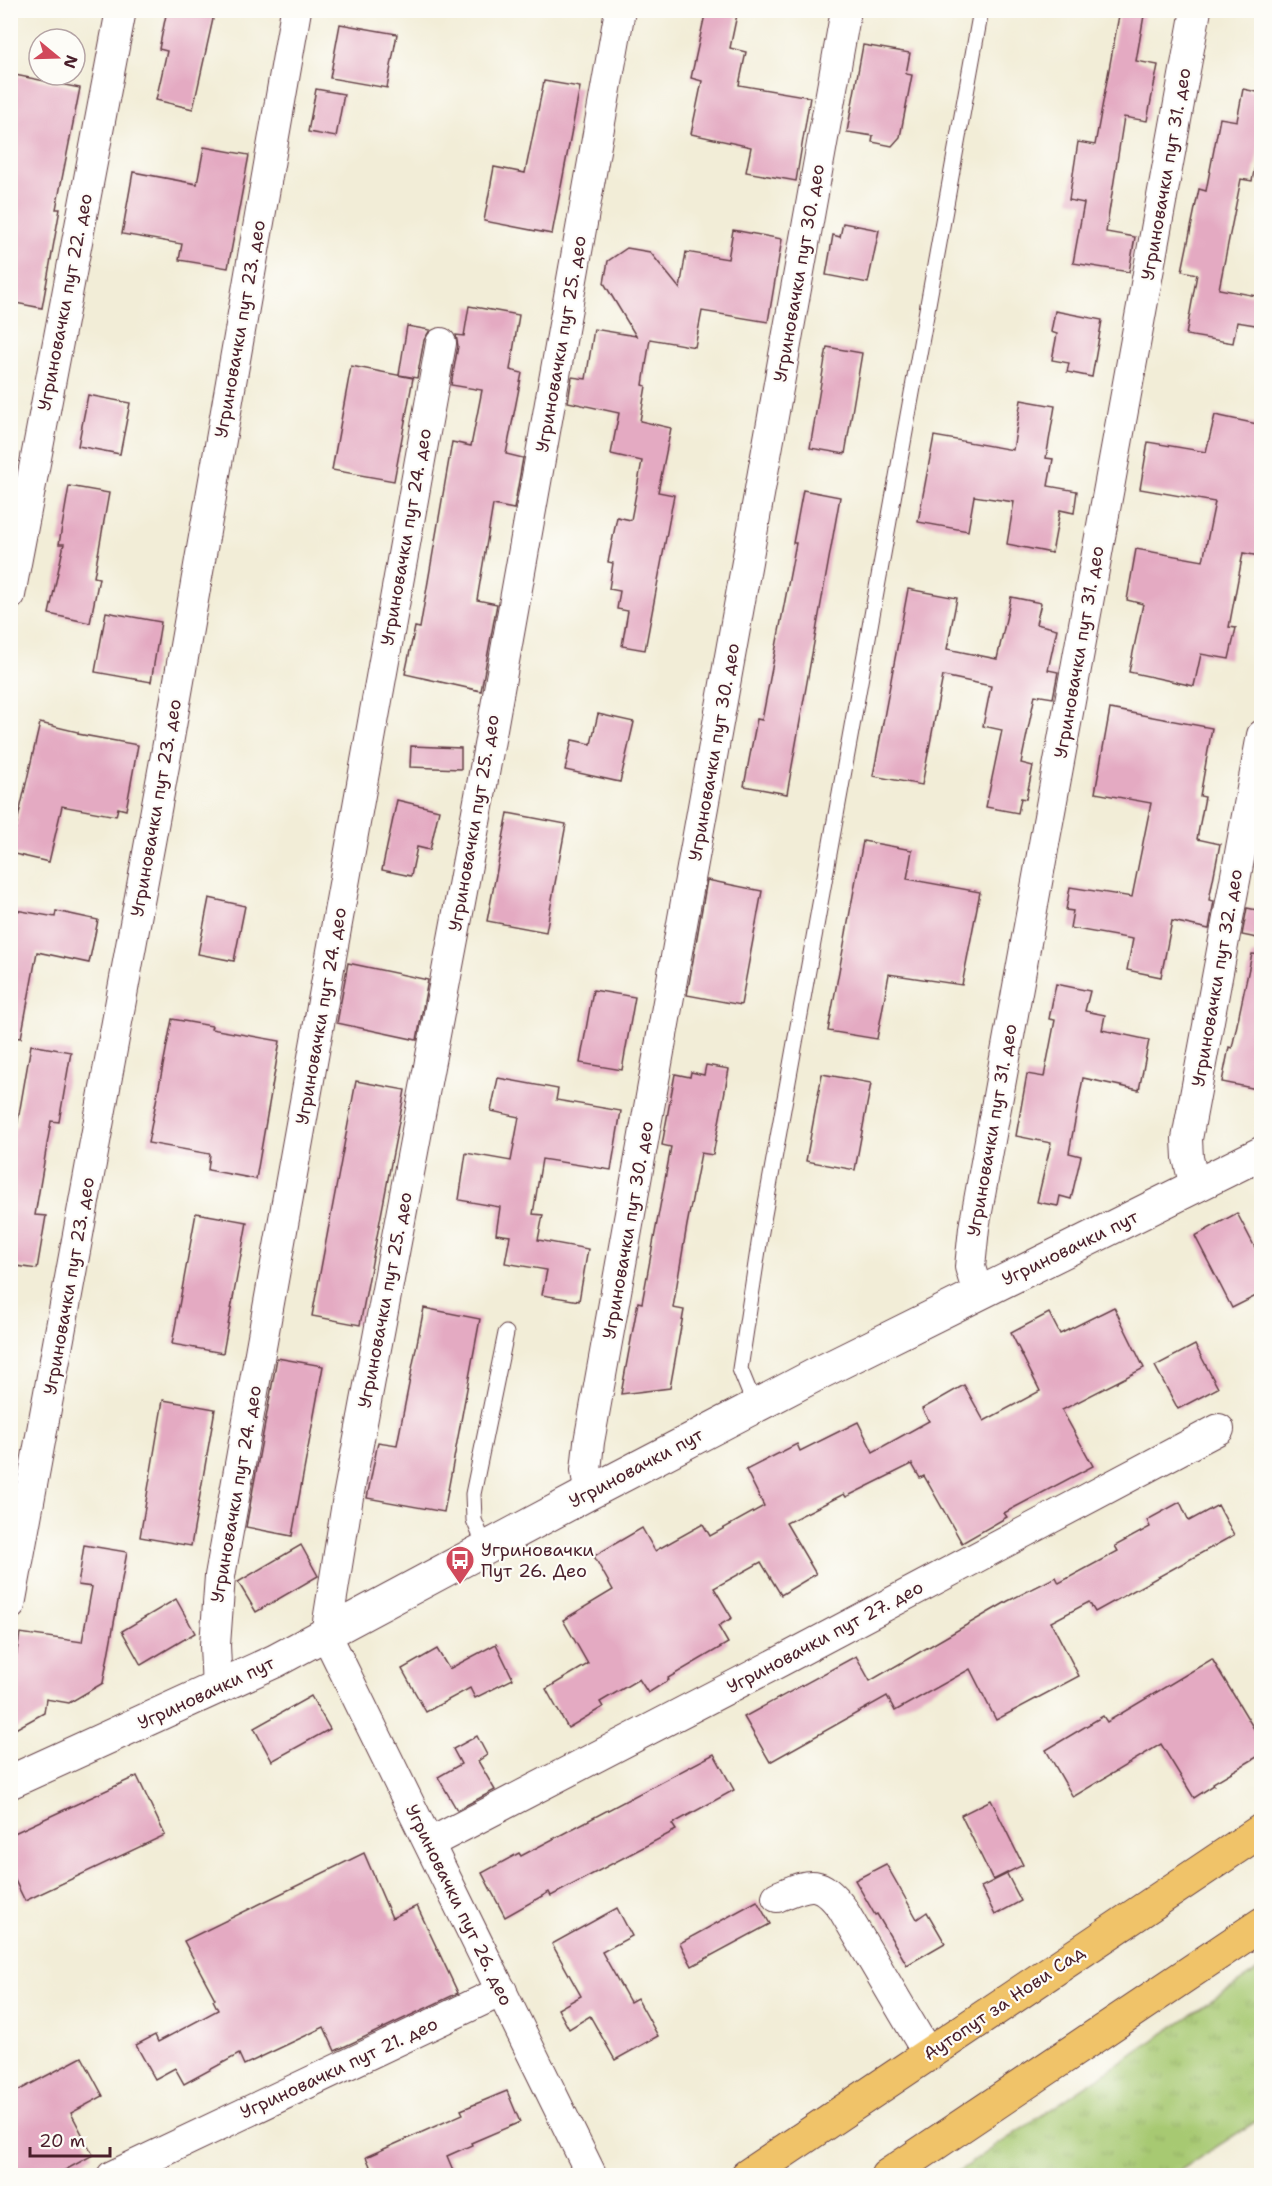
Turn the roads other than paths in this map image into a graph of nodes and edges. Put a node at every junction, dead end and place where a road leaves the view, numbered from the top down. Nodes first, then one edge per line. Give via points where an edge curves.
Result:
1 (121, 10) edge
2 (296, 10) edge
3 (620, 10) edge
4 (846, 10) edge
5 (981, 10) edge
6 (1196, 10) edge
7 (441, 343) dead end
8 (10, 594) edge
9 (1262, 735) edge
10 (1262, 1153) edge
11 (1195, 1187) junction
12 (978, 1293) junction
13 (506, 1333) dead end
14 (755, 1406) junction
15 (1219, 1429) dead end
16 (589, 1492) junction
17 (486, 1549) junction
18 (10, 1605) edge
19 (326, 1634) junction
20 (217, 1689) junction
21 (10, 1782) edge
22 (1262, 1830) edge
23 (429, 1843) junction
24 (777, 1897) dead end
25 (1262, 1924) edge
26 (502, 1991) junction
27 (928, 2054) junction
28 (112, 2175) edge
29 (592, 2175) edge
30 (747, 2175) edge
31 (887, 2175) edge

1 - 8 street, Угриновачки пут 22. део
2 - 18 street, Угриновачки пут 23. део via 166,755
3 - 19 street, Угриновачки пут 25. део
4 - 16 street, Угриновачки пут 30. део via 589,1442
5 - 14 lane via 759,1248 740,1369
6 - 12 street, Угриновачки пут 31. део via 974,1228 970,1267
7 - 20 street, Угриновачки пут 24. део via 220,1576 215,1645
9 - 11 street, Угриновачки пут 32. део via 1187,1139
10 - 11 street, Угриновачки пут
11 - 12 street, Угриновачки пут
12 - 14 street, Угриновачки пут
13 - 17 lane via 473,1494 474,1520
14 - 16 street, Угриновачки пут
15 - 23 street, Угриновачки пут 27. део
16 - 17 street, Угриновачки пут
17 - 19 street, Угриновачки пут
19 - 20 street, Угриновачки пут
19 - 23 street, Угриновачки пут 26. део
20 - 21 street, Угриновачки пут
22 - 27 main road, Аутопут за Нови Сад
23 - 26 street, Угриновачки пут 26. део
24 - 27 street via 809,1884 833,1896
25 - 31 main road
26 - 28 street, Угриновачки пут 21. део
26 - 29 street, Угриновачки пут 26. део
27 - 30 main road, Аутопут за Нови Сад

